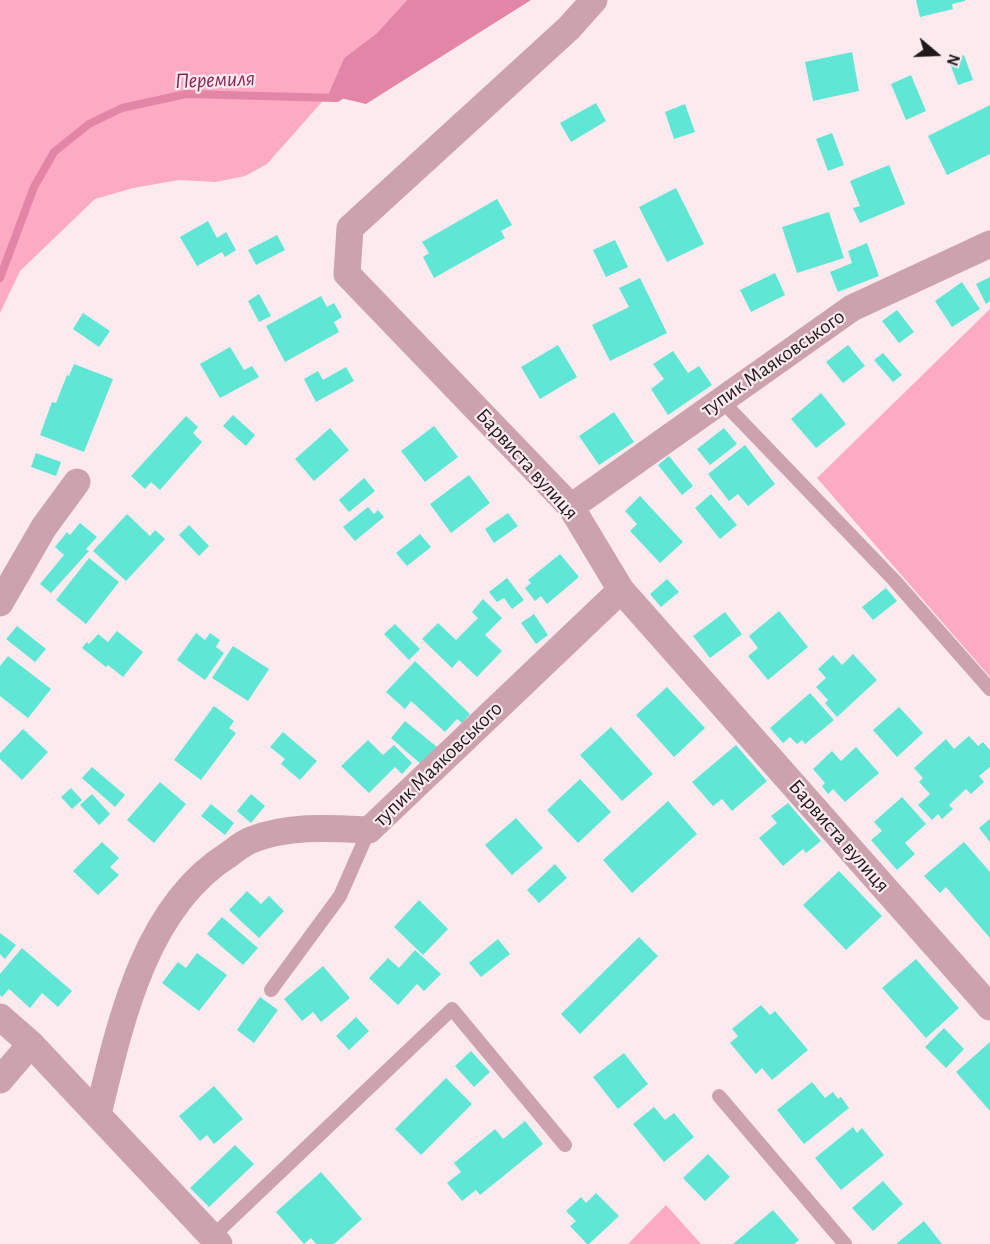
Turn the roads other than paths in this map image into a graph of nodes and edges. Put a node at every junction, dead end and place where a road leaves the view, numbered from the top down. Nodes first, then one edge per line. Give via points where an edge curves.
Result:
1 (594, 0) edge
2 (990, 244) edge
3 (721, 400) junction
4 (77, 482) dead end
5 (571, 507) junction
6 (621, 590) junction
7 (0, 603) edge
8 (990, 689) edge
9 (369, 830) junction
10 (271, 990) dead end
11 (990, 1007) edge
12 (0, 1017) edge
13 (31, 1044) junction
14 (0, 1080) edge
15 (719, 1096) dead end
16 (98, 1114) junction
17 (565, 1145) dead end
18 (216, 1240) edge
19 (844, 1244) edge

1 - 5 street, Барвиста вулиця via 569,28 350,228 347,274
2 - 3 street, тупик Маяковського via 852,308
3 - 5 street, тупик Маяковського
3 - 8 lane via 894,580
4 - 7 street via 44,527
5 - 6 street, Барвиста вулиця
6 - 9 street, тупик Маяковського
6 - 11 street, Барвиста вулиця
9 - 10 lane via 340,896
9 - 16 street, тупик Маяковського via 290,829 251,840 212,865 190,888 159,930 133,986
12 - 13 street
13 - 14 street
13 - 16 street
15 - 19 lane
16 - 18 street
17 - 18 lane via 452,1009

